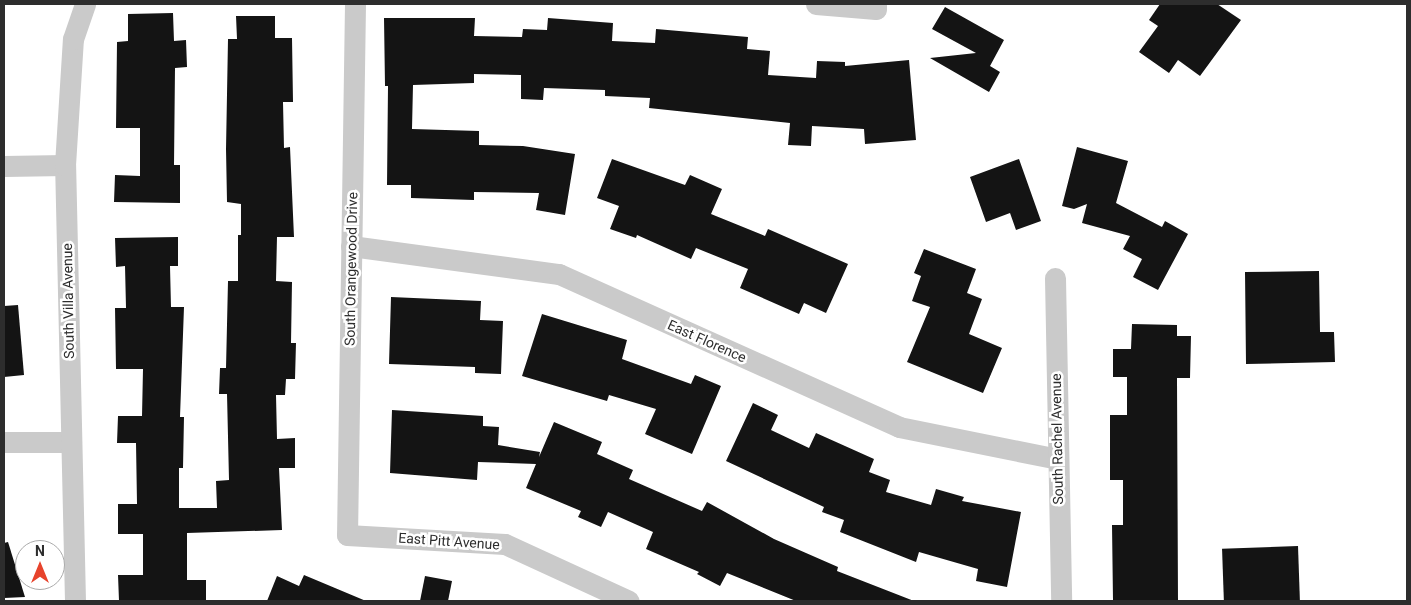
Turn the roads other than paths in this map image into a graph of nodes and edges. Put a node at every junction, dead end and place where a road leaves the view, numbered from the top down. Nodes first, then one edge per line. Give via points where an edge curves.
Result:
1 (85, 4) edge
2 (355, 4) edge
3 (816, 4) edge
4 (876, 6) edge
5 (65, 165) junction
6 (4, 166) edge
7 (351, 246) junction
8 (1055, 278) dead end
9 (4, 442) edge
10 (71, 442) junction
11 (1057, 459) junction
12 (347, 535) joint
13 (75, 601) edge
14 (629, 601) edge
15 (1061, 601) edge

1 - 5 street, South Villa Avenue via 73,39
2 - 7 street, South Orangewood Drive
3 - 4 street
5 - 6 street
5 - 10 street, South Villa Avenue
7 - 11 street, East Florence via 559,274 899,427
7 - 12 street, South Orangewood Drive
8 - 11 street, South Rachel Avenue
9 - 10 street
10 - 13 street, South Villa Avenue
11 - 15 street, South Rachel Avenue
12 - 14 street, East Pitt Avenue via 505,544

